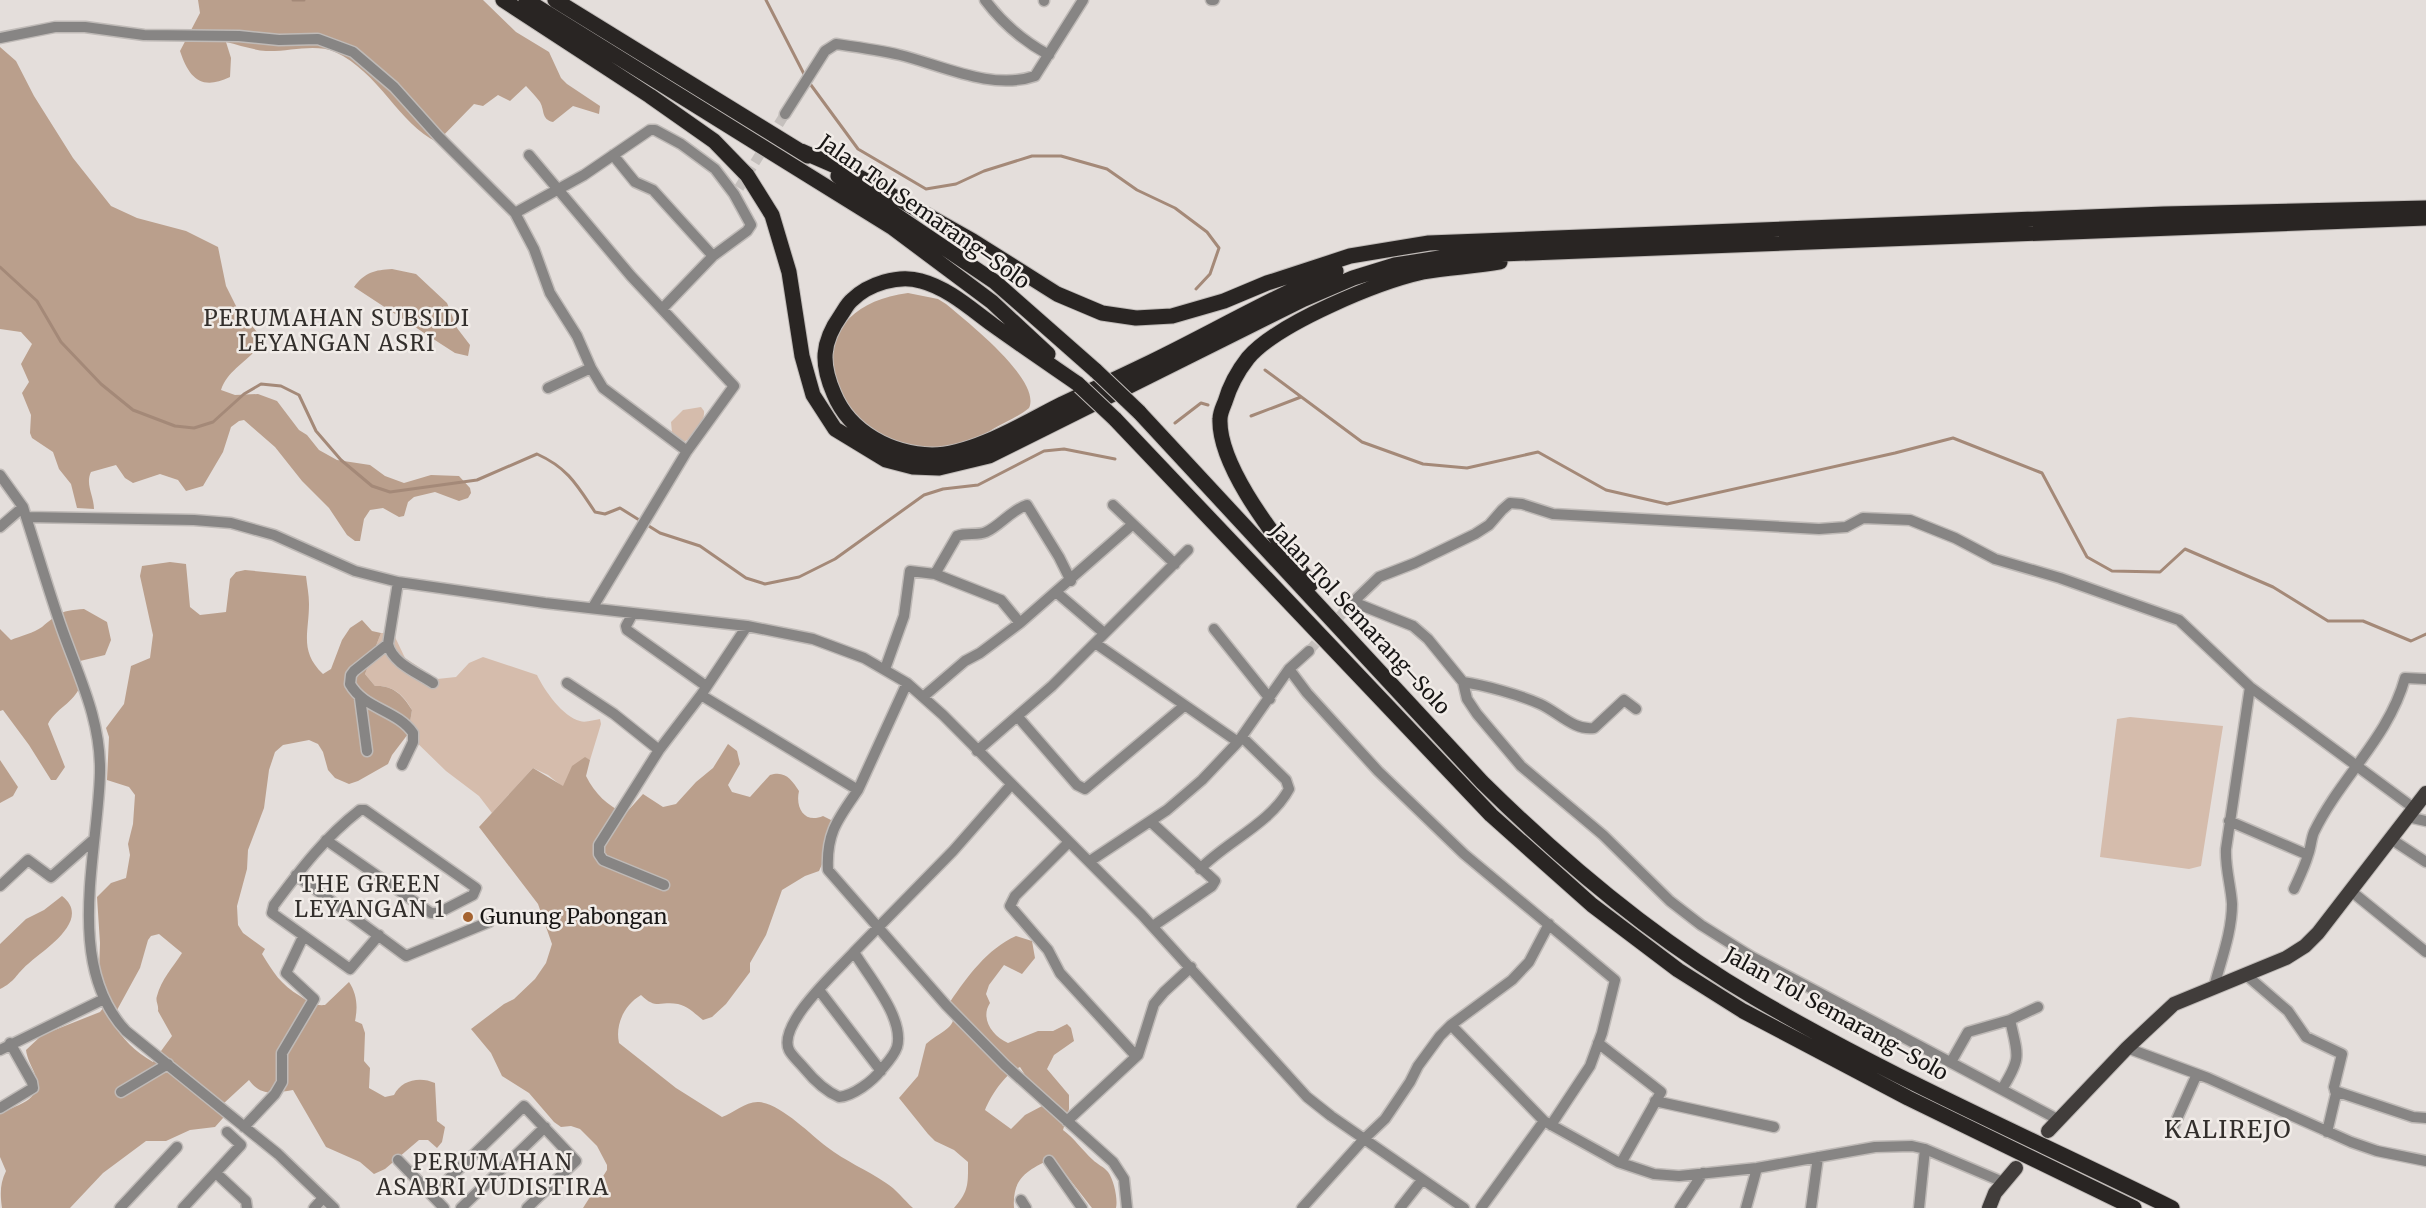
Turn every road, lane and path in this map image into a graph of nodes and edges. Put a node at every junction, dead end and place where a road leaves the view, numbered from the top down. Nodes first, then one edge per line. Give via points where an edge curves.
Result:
1 (503, 0) edge
2 (526, 0) edge
3 (555, 0) edge
4 (985, 0) edge
5 (1083, 0) edge
6 (0, 39) edge
7 (1049, 55) junction
8 (785, 114) tunnel mouth
9 (801, 151) junction
10 (529, 155) dead end
11 (613, 155) junction
12 (557, 189) junction
13 (2426, 208) edge
14 (515, 213) junction
15 (2426, 218) edge
16 (1429, 243) junction
17 (1562, 252) junction
18 (713, 256) junction
19 (662, 309) junction
20 (591, 368) junction
21 (1079, 385) junction
22 (548, 388) dead end
23 (687, 451) junction
24 (0, 475) edge
25 (1113, 505) dead end
26 (24, 512) junction
27 (1133, 524) junction
28 (0, 527) edge
29 (1188, 550) dead end
30 (1174, 564) junction
31 (935, 574) junction
32 (1071, 581) junction
33 (398, 582) junction
34 (1056, 592) junction
35 (592, 607) junction
36 (633, 613) junction
37 (1020, 623) junction
38 (747, 626) junction
39 (1214, 629) dead end
40 (1104, 633) junction
41 (1095, 643) junction
42 (388, 644) junction
43 (1309, 651) tunnel mouth
44 (1369, 661) junction
45 (885, 669) junction
46 (1289, 669) junction
47 (2426, 679) edge
48 (1463, 682) junction
49 (433, 683) dead end
50 (567, 683) dead end
51 (907, 683) junction
52 (2250, 687) junction
53 (704, 691) junction
54 (923, 697) junction
55 (360, 698) junction
56 (1270, 699) junction
57 (1184, 706) junction
58 (1636, 709) dead end
59 (1018, 717) junction
60 (1240, 740) junction
61 (658, 750) junction
62 (367, 751) dead end
63 (977, 751) junction
64 (2356, 764) junction
65 (402, 765) dead end
66 (1011, 784) junction
67 (858, 790) junction
68 (2426, 793) edge
69 (2411, 813) junction
70 (2229, 821) junction
71 (2426, 821) edge
72 (1151, 822) junction
73 (2391, 839) junction
74 (326, 840) junction
75 (92, 841) junction
76 (1069, 842) junction
77 (2308, 855) junction
78 (1090, 861) junction
79 (2426, 862) edge
80 (1200, 869) junction
81 (296, 875) junction
82 (664, 885) dead end
83 (0, 886) edge
84 (2294, 889) dead end
85 (2351, 891) junction
86 (489, 922) dead end
87 (1549, 924) junction
88 (879, 926) junction
89 (1153, 927) junction
90 (379, 935) junction
91 (303, 937) junction
92 (854, 952) junction
93 (2426, 952) edge
94 (1191, 967) junction
95 (2245, 974) junction
96 (2214, 987) junction
97 (819, 990) junction
98 (104, 999) junction
99 (2038, 1007) dead end
100 (2010, 1020) junction
101 (1451, 1025) junction
102 (10, 1043) junction
103 (1599, 1043) junction
104 (2127, 1048) junction
105 (0, 1050) edge
106 (1136, 1056) junction
107 (1951, 1062) junction
108 (168, 1064) junction
109 (881, 1071) junction
110 (2197, 1074) junction
111 (2002, 1089) junction
112 (2335, 1091) junction
113 (121, 1092) dead end
114 (1655, 1101) junction
115 (0, 1108) edge
116 (2426, 1118) edge
117 (1067, 1120) junction
118 (2059, 1120) junction
119 (1548, 1123) junction
120 (244, 1127) junction
121 (545, 1127) junction
122 (1774, 1127) dead end
123 (2172, 1130) dead end
124 (2048, 1131) dead end
125 (227, 1132) dead end
126 (2327, 1132) junction
127 (1364, 1139) junction
128 (177, 1147) dead end
129 (1925, 1149) junction
130 (1818, 1157) junction
131 (398, 1160) dead end
132 (1049, 1161) dead end
133 (2426, 1161) edge
134 (1621, 1162) junction
135 (1757, 1168) junction
136 (2016, 1168) dead end
137 (216, 1173) junction
138 (1703, 1173) junction
139 (1422, 1180) junction
140 (2003, 1182) junction
141 (432, 1195) junction
142 (323, 1198) junction
143 (120, 1208) edge
144 (183, 1208) edge
145 (247, 1208) edge
146 (314, 1208) edge
147 (334, 1208) edge
148 (444, 1208) edge
149 (461, 1208) edge
150 (527, 1208) edge
151 (1082, 1208) edge
152 (1127, 1208) edge
153 (1302, 1208) edge
154 (1400, 1208) edge
155 (1464, 1208) edge
156 (1481, 1208) edge
157 (1680, 1208) edge
158 (1746, 1208) edge
159 (1811, 1208) edge
160 (1919, 1208) edge
161 (1989, 1208) edge
162 (2134, 1208) edge
163 (2172, 1208) edge

1 - 17 highway via 714,141 747,175 771,215 789,272 802,356 813,395 835,429 886,460 913,467 939,468 989,456 1353,278 1395,265 1452,256
2 - 21 highway, Jalan Tol Semarang–Solo via 893,228 992,302
3 - 9 highway, Jalan Tol Semarang–Solo
4 - 7 street via 1023,40
5 - 7 street
6 - 14 street via 56,27 85,27 144,35 318,39 335,43 353,52 394,87
7 - 8 street via 1035,76 984,79 898,54 836,44 825,51
9 - 16 highway via 854,174 1057,294 1102,313 1136,318 1172,316 1224,301 1350,256
9 - 44 highway, Jalan Tol Semarang–Solo, bridge via 995,282 1096,371 1139,412
10 - 12 street
11 - 12 street
11 - 18 street via 635,182 655,192
11 - 18 street via 655,130 715,169 736,191 752,225
12 - 14 street
12 - 19 street
13 - 16 highway via 2164,214
14 - 20 street via 550,293 577,336
15 - 17 highway
16 - 21 highway via 1354,264 1291,290 997,436 961,450 934,455 884,445 863,433 837,402 824,366 826,344 852,300 872,286 897,279 921,280 947,293
17 - 44 highway via 1424,272 1379,285 1266,342 1232,380 1219,418 1237,479 1267,526
18 - 19 street
19 - 23 street via 734,386
20 - 22 street
20 - 23 street via 610,395
21 - 162 highway, Jalan Tol Semarang–Solo, bridge via 1483,807 1592,905 1678,970 1743,1011 1908,1098
23 - 35 street
24 - 26 street
25 - 27 street
26 - 28 street
26 - 33 street via 231,523 273,535 355,570
26 - 75 street via 94,719 100,772
27 - 30 street
27 - 32 street
29 - 30 street
30 - 40 street
31 - 32 street via 957,536 983,533 1027,504
31 - 37 street via 1001,600
31 - 45 street via 909,572 904,616
32 - 34 street
33 - 35 street
33 - 42 street
34 - 37 street
34 - 40 street
35 - 36 street
36 - 38 street
36 - 53 street via 627,630
37 - 54 street via 965,661
38 - 45 street via 813,639
38 - 53 street
39 - 56 street
40 - 41 street
41 - 57 street
41 - 59 street
42 - 49 street via 392,655
42 - 55 street via 351,675 350,684
43 - 46 street
44 - 163 highway, Jalan Tol Semarang–Solo via 1535,834 1606,896 1690,957 1755,998 1843,1045
45 - 51 street
46 - 56 street
46 - 87 street via 1378,771 1464,854
47 - 64 street via 2405,678 2382,732
48 - 52 street via 1413,626 1350,604 1379,577 1485,528 1510,503 1553,514 1819,529 1846,526 1863,518 1910,520 1995,559 2179,620
48 - 58 street via 1540,704 1581,729 1594,728 1624,700
48 - 107 street via 1467,699 1521,766 1603,835 1677,907 1752,957
50 - 61 street
51 - 54 street
51 - 67 street
52 - 64 street
52 - 70 street
53 - 61 street
53 - 67 street
54 - 63 street
55 - 62 street
55 - 65 street via 400,720 413,733
56 - 60 street
57 - 59 street via 1085,789 1077,786
57 - 60 street
59 - 63 street
60 - 72 street via 1186,795
60 - 80 street via 1286,780 1289,789 1253,829 1225,846
61 - 82 street via 612,822 599,850 603,861
63 - 66 street
64 - 69 street
64 - 77 street via 2313,834
66 - 76 street
66 - 88 street via 953,851
67 - 88 street via 839,817 828,846 828,870
68 - 69 main road
69 - 71 street
69 - 73 main road
70 - 77 street
70 - 96 street via 2225,867 2232,903 2231,923
72 - 78 street
72 - 80 street
73 - 79 street
73 - 85 main road
74 - 74 street via 430,914 476,891 472,884 363,809
74 - 81 street
75 - 83 street via 51,877 28,860
75 - 98 street via 91,955
76 - 78 street
76 - 106 street via 1010,906 1048,950 1060,973
77 - 84 street
78 - 89 street
80 - 89 street via 1214,879 1212,886
81 - 90 street
81 - 91 street via 272,913
85 - 93 street
85 - 95 main road via 2305,946
86 - 90 street via 407,956
87 - 101 street via 1536,952 1520,972
87 - 103 street via 1615,980
88 - 92 street
88 - 117 street via 963,1022
89 - 94 street
90 - 91 street via 350,969
91 - 120 street via 286,973 314,999 282,1053 283,1078 278,1090
92 - 97 street
92 - 109 street via 888,1006 897,1035 897,1049
94 - 106 street via 1154,1004
94 - 127 street via 1292,1083
95 - 96 main road
95 - 112 street via 2288,1011 2306,1037 2342,1054
96 - 104 main road via 2174,1004
97 - 109 street
97 - 109 street via 792,1026 789,1050 813,1079 839,1097
98 - 102 street
98 - 108 street via 117,1022
99 - 100 street
100 - 107 street via 1968,1032
100 - 111 street via 2017,1059
101 - 119 street
101 - 127 street via 1426,1054 1385,1119
102 - 105 street
102 - 115 street via 33,1088
103 - 114 street via 1658,1088
103 - 119 street via 1584,1078
104 - 110 street
104 - 118 main road
106 - 117 street
107 - 111 street
108 - 113 street
108 - 120 street
110 - 123 street
110 - 126 street
111 - 118 street
112 - 116 street
112 - 126 street
114 - 122 street
114 - 134 street
117 - 152 street via 1113,1162 1124,1179
118 - 124 main road
119 - 134 street
119 - 156 street
120 - 142 street
121 - 141 street via 523,1107
121 - 149 street
121 - 150 street via 576,1161
125 - 137 street via 242,1145
126 - 133 street via 2377,1151
127 - 139 street
127 - 153 street
128 - 143 street
129 - 130 street via 1875,1147
129 - 140 street
129 - 160 street
130 - 135 street
130 - 159 street
131 - 141 street
132 - 151 street
134 - 138 street via 1667,1175
135 - 138 street
135 - 158 street
136 - 140 main road
137 - 144 street
137 - 145 street via 246,1201
138 - 157 street
139 - 154 street
139 - 155 street
140 - 161 main road
141 - 148 street
142 - 146 street
142 - 147 street

